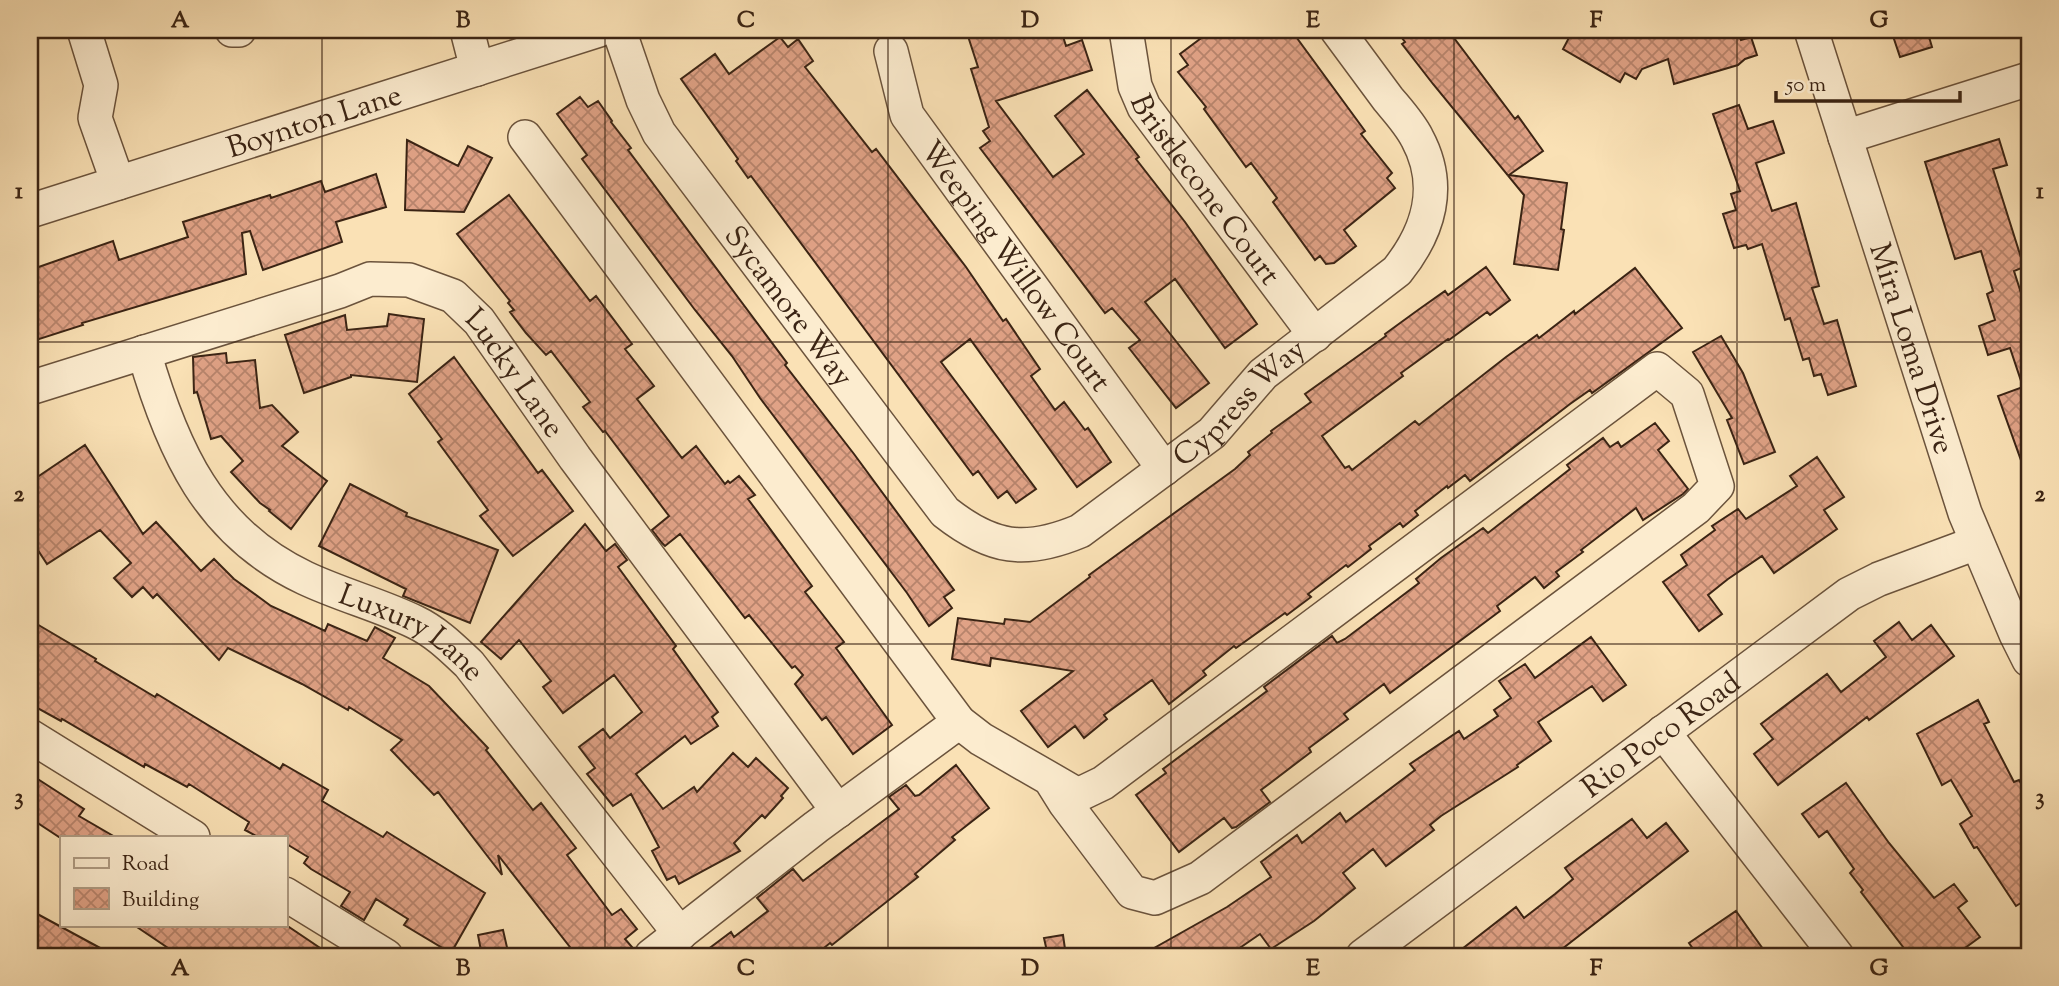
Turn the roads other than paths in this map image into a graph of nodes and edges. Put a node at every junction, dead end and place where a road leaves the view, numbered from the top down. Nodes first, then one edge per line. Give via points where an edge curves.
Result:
1 (84, 30) edge
2 (232, 30) edge
3 (240, 30) edge
4 (467, 30) edge
5 (598, 30) edge
6 (619, 30) edge
7 (1126, 30) edge
8 (1337, 30) edge
9 (1811, 30) edge
10 (891, 51) dead end
11 (477, 69) junction
12 (2029, 79) edge
13 (525, 137) dead end
14 (1845, 137) junction
15 (118, 183) junction
16 (30, 211) edge
17 (1315, 335) junction
18 (144, 352) junction
19 (30, 388) edge
20 (1164, 469) junction
21 (1976, 543) junction
22 (1007, 544) joint
23 (2029, 660) edge
24 (959, 722) junction
25 (1662, 732) junction
26 (30, 736) edge
27 (1050, 779) junction
28 (838, 811) junction
29 (191, 836) edge
30 (287, 895) edge
31 (680, 934) junction
32 (386, 956) edge
33 (651, 956) edge
34 (1363, 956) edge
35 (1837, 956) edge

1 - 15 street via 101,85 95,118
2 - 3 street
4 - 11 street
5 - 11 street, Boynton Lane
6 - 22 street, Sycamore Way via 659,133 945,512 967,529
7 - 17 street, Bristlecone Court via 1135,86 1144,107
8 - 17 street, Cypress Way via 1416,137 1431,186 1430,205 1425,227 1397,271
9 - 14 street, Mira Loma Drive
10 - 20 street, Weeping Willow Court via 907,115
11 - 15 street, Boynton Lane
12 - 14 street
13 - 24 street
14 - 21 street, Mira Loma Drive
15 - 16 street, Boynton Lane
17 - 20 street, Cypress Way via 1263,374 1212,433
18 - 19 street, Lucky Lane
18 - 28 street, Lucky Lane via 370,279 409,280 453,296 479,321 575,458
18 - 31 street, Luxury Lane via 173,438 189,471 225,520 279,564 416,622 470,664
20 - 22 street, Cypress Way via 1080,531 1056,542
21 - 23 street, Mira Loma Drive
21 - 25 street, Rio Poco Road via 1849,594
24 - 27 street
24 - 28 street
25 - 34 street, Rio Poco Road
25 - 35 street
26 - 29 street
27 - 27 street via 1078,795 1103,783 1657,369 1687,394 1717,486 1696,508 1200,878 1155,898 1132,892
28 - 31 street
30 - 32 street
31 - 33 street

